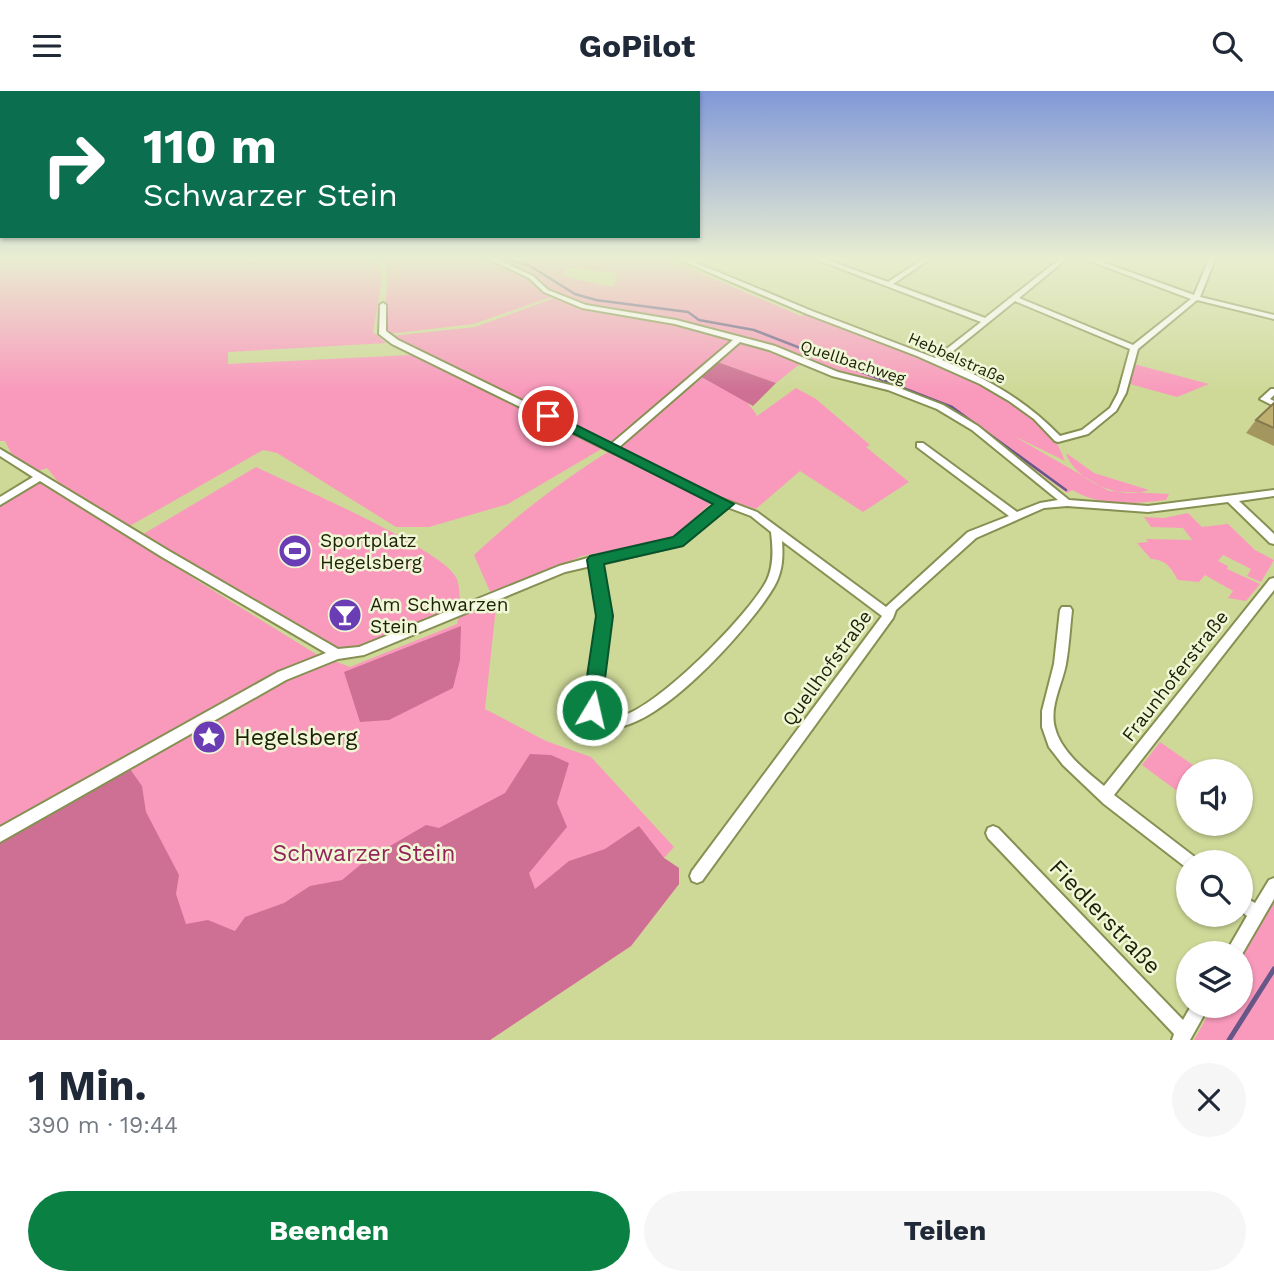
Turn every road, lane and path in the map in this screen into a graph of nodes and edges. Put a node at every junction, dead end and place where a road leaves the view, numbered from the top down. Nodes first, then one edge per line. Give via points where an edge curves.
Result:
1 (570, 301) edge
2 (787, 301) edge
3 (932, 301) edge
4 (1009, 301) edge
5 (1021, 301) edge
6 (1192, 301) edge
7 (1209, 301) edge
8 (383, 305) dead end
9 (1274, 317) edge
10 (986, 321) junction
11 (737, 340) junction
12 (1134, 348) junction
13 (936, 361) junction
14 (1274, 391) edge
15 (1274, 404) edge
16 (920, 445) dead end
17 (612, 447) junction
18 (0, 452) edge
19 (37, 478) junction
20 (1274, 493) edge
21 (1230, 499) junction
22 (0, 502) edge
23 (1067, 503) junction
24 (727, 504) junction
25 (1016, 516) junction
26 (776, 530) junction
27 (1274, 540) edge
28 (595, 560) junction
29 (1274, 582) edge
30 (1066, 610) dead end
31 (889, 615) junction
32 (332, 656) junction
33 (1105, 795) junction
34 (993, 833) dead end
35 (0, 835) edge
36 (1176, 851) edge
37 (697, 876) dead end
38 (1274, 885) edge
39 (1253, 912) edge
40 (1257, 915) junction
41 (1241, 941) edge
42 (1193, 1018) edge
43 (1182, 1037) edge

1 - 11 street, Quellbachweg
2 - 13 street, Hebbelstraße
3 - 10 street
4 - 10 street
5 - 12 street
6 - 12 street
7 - 9 street
8 - 17 street via 382,331 395,342
10 - 13 street
11 - 17 street
11 - 23 street, Quellbachweg via 940,407 975,428
12 - 13 street, Hebbelstraße via 1122,393 1112,409 1085,432 1058,439 1023,405
14 - 15 street via 1264,399
16 - 25 street
17 - 24 street
18 - 19 street
19 - 22 street
19 - 32 street
20 - 21 street, Quellhofstraße
21 - 23 street, Quellhofstraße via 1130,510
21 - 27 street
23 - 25 street, Quellhofstraße via 1043,505
24 - 26 street via 738,505
24 - 28 street via 677,542
25 - 31 street, Quellhofstraße via 972,535 954,549
26 - 28 street via 779,550 770,583 733,631 682,683 623,722 603,721 592,710 604,616
26 - 31 street
28 - 32 street via 360,652
29 - 33 street, Fraunhoferstraße
30 - 33 street via 1047,715 1049,735 1060,754
31 - 37 street, Quellhofstraße
32 - 35 street via 282,676
33 - 36 street
34 - 43 street, Fiedlerstraße
38 - 40 street
39 - 40 street
40 - 41 street
42 - 43 street, Fiedlerstraße

